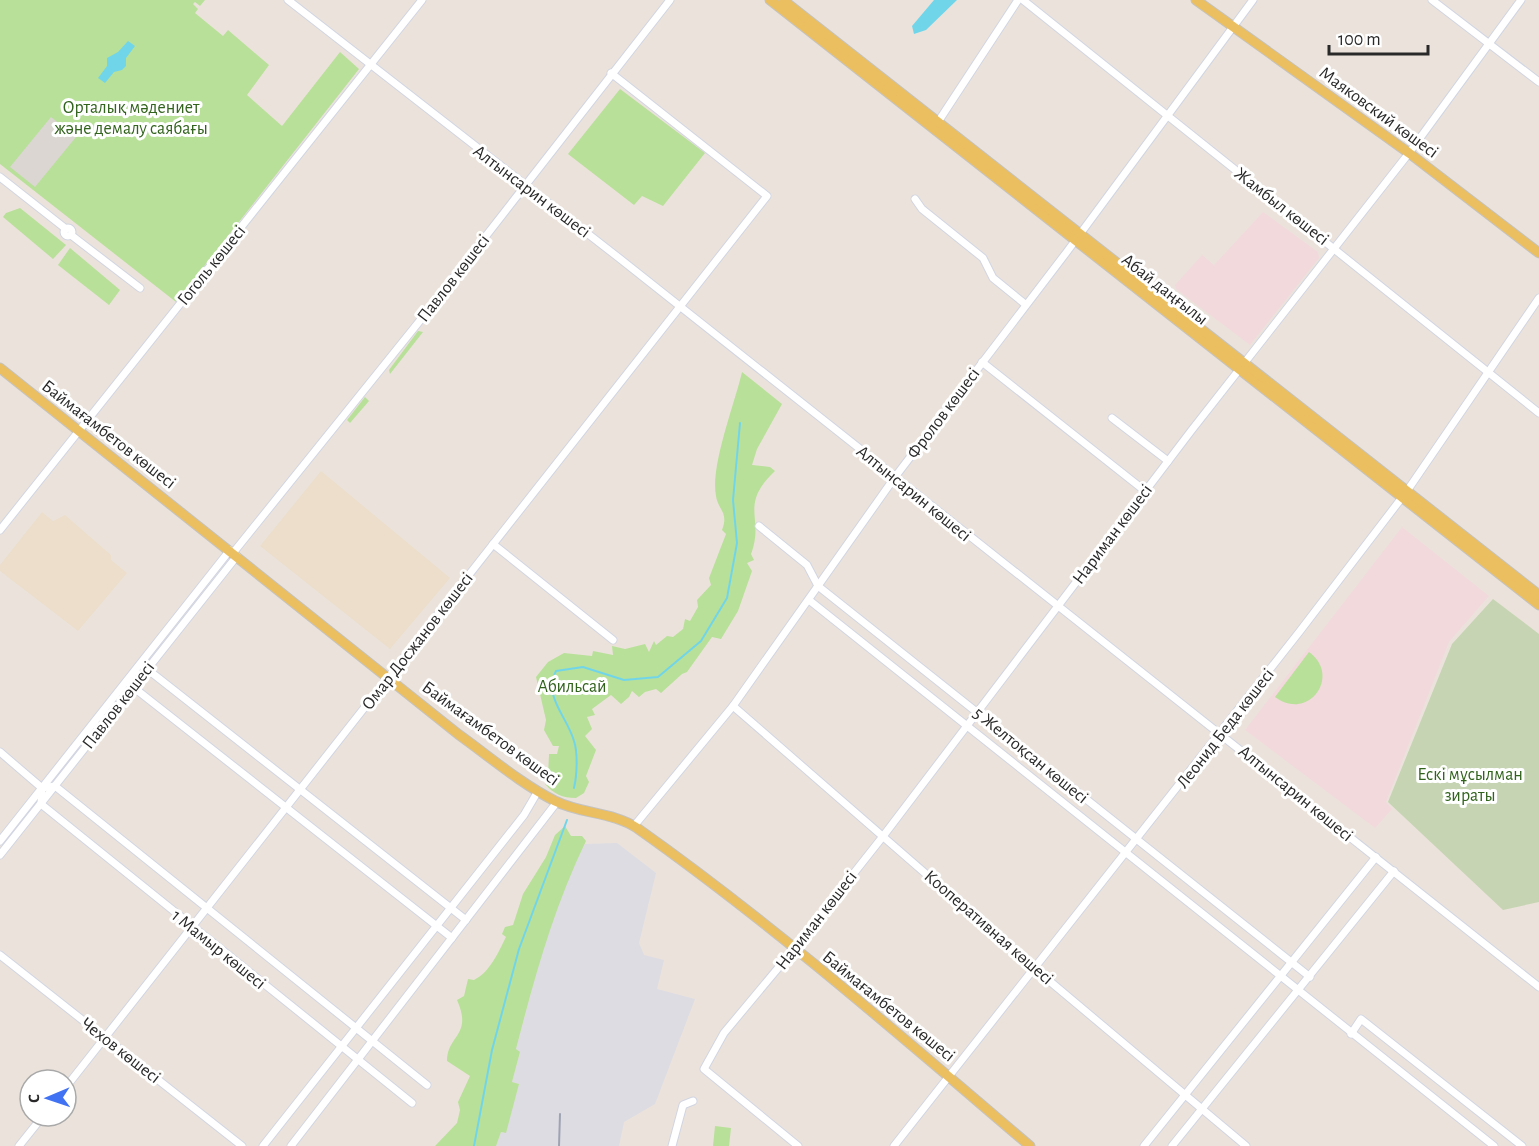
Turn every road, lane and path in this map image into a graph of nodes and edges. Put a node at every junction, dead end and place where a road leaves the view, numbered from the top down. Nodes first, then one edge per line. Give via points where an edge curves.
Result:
1 (288, 0) edge
2 (422, 0) edge
3 (670, 0) edge
4 (770, 0) edge
5 (783, 0) edge
6 (1018, 0) edge
7 (1023, 0) edge
8 (1196, 0) edge
9 (1253, 0) edge
10 (1432, 0) edge
11 (1521, 0) edge
12 (1234, 28) junction
13 (1489, 43) junction
14 (370, 66) junction
15 (612, 73) junction
16 (1539, 82) edge
17 (1166, 115) junction
18 (938, 122) junction
19 (1409, 153) junction
20 (0, 177) edge
21 (525, 187) junction
22 (915, 199) dead end
23 (1077, 237) junction
24 (1336, 248) junction
25 (1539, 253) edge
26 (140, 288) dead end
27 (1539, 298) edge
28 (1025, 304) junction
29 (680, 307) junction
30 (982, 362) junction
31 (1241, 365) junction
32 (0, 368) edge
33 (1489, 372) junction
34 (1539, 413) edge
35 (1112, 418) dead end
36 (79, 431) junction
37 (1168, 461) junction
38 (895, 477) junction
39 (1145, 491) junction
40 (1404, 494) junction
41 (759, 526) dead end
42 (0, 530) edge
43 (493, 544) junction
44 (233, 553) junction
45 (818, 586) junction
46 (1539, 595) edge
47 (809, 600) junction
48 (1539, 605) edge
49 (1057, 607) junction
50 (613, 640) dead end
51 (147, 669) junction
52 (389, 677) junction
53 (133, 687) junction
54 (733, 706) junction
55 (977, 712) junction
56 (966, 726) junction
57 (1222, 734) junction
58 (0, 753) edge
59 (55, 786) junction
60 (42, 788) junction
61 (300, 790) junction
62 (538, 790) junction
63 (557, 802) junction
64 (40, 804) junction
65 (286, 807) junction
66 (634, 826) junction
67 (884, 835) junction
68 (1137, 839) junction
69 (0, 841) edge
70 (1125, 853) junction
71 (0, 855) edge
72 (1376, 857) junction
73 (1394, 871) junction
74 (207, 908) junction
75 (450, 908) junction
76 (466, 920) junction
77 (437, 926) junction
78 (192, 927) junction
79 (452, 938) junction
80 (794, 949) junction
81 (0, 955) edge
82 (1293, 963) junction
83 (1034, 968) junction
84 (1310, 977) junction
85 (1281, 978) junction
86 (1539, 987) edge
87 (1298, 992) junction
88 (356, 1028) junction
89 (1351, 1034) junction
90 (105, 1038) junction
91 (373, 1041) junction
92 (341, 1047) junction
93 (358, 1060) junction
94 (78, 1072) edge
95 (949, 1077) junction
96 (427, 1085) dead end
97 (1186, 1094) junction
98 (693, 1101) dead end
99 (412, 1103) dead end
100 (1203, 1108) junction
101 (33, 1128) edge
102 (19, 1146) edge
103 (242, 1146) edge
104 (263, 1146) edge
105 (291, 1146) edge
106 (672, 1146) edge
107 (798, 1146) edge
108 (894, 1146) edge
109 (1030, 1146) edge
110 (1144, 1146) edge
111 (1172, 1146) edge
112 (1246, 1146) edge
113 (1494, 1146) edge
114 (1522, 1146) edge

1 - 14 street, Алтынсарин көшесі
2 - 14 street, Гоголь көшесі
3 - 15 street, Павлов көшесі
4 - 23 main road, Абай даңғылы
5 - 18 main road, Абай даңғылы
6 - 18 street
7 - 17 street, Жамбыл көшесі
8 - 12 main road, Маяковский көшесі
9 - 12 street, Фролов көшесі
10 - 13 street
11 - 13 street, Нариман көшесі
12 - 17 street, Фролов көшесі
12 - 19 main road, Маяковский көшесі
13 - 16 street
13 - 19 street, Нариман көшесі
14 - 21 street, Алтынсарин көшесі
14 - 36 street, Гоголь көшесі
15 - 21 street, Павлов көшесі
15 - 29 street, Омар Досжанов көшесі via 767,196
17 - 23 street, Фролов көшесі
17 - 24 street, Жамбыл көшесі
18 - 23 main road, Абай даңғылы
19 - 24 street, Нариман көшесі
19 - 25 main road, Маяковский көшесі
20 - 26 street
21 - 29 street, Алтынсарин көшесі
21 - 44 street, Павлов көшесі
22 - 28 street via 983,258 993,278
23 - 28 street, Фролов көшесі
23 - 31 main road, Абай даңғылы
24 - 31 street, Нариман көшесі
24 - 33 street, Жамбыл көшесі
27 - 33 street, Леонид Беда көшесі
28 - 30 street, Фролов көшесі
29 - 38 street, Алтынсарин көшесі
29 - 43 street, Омар Досжанов көшесі
30 - 38 street, Фролов көшесі
30 - 39 street
31 - 37 street, Нариман көшесі
31 - 40 main road, Абай даңғылы
32 - 36 main road, Баймағамбетов көшесі
33 - 34 street, Жамбыл көшесі
33 - 40 street, Леонид Беда көшесі
35 - 37 street
36 - 42 street, Гоголь көшесі
36 - 44 main road, Баймағамбетов көшесі
37 - 39 street, Нариман көшесі
38 - 45 street, Фролов көшесі
38 - 49 street, Алтынсарин көшесі
39 - 49 street, Нариман көшесі
40 - 46 main road, Абай даңғылы
40 - 48 main road, Абай даңғылы
40 - 57 street, Леонид Беда көшесі
41 - 45 street, 5 Желтоқсан көшесі via 807,565
43 - 50 street
43 - 52 street, Омар Досжанов көшесі
44 - 51 street, Павлов көшесі
44 - 52 main road, Баймағамбетов көшесі
44 - 60 street, Павлов көшесі
45 - 47 street, Фролов көшесі
45 - 55 street, 5 Желтоқсан көшесі
47 - 54 street, Фролов көшесі
47 - 56 street, 5 Желтоқсан көшесі
49 - 55 street, Нариман көшесі
49 - 57 street, Алтынсарин көшесі
51 - 53 street, Павлов көшесі
51 - 61 street
52 - 61 street, Омар Досжанов көшесі
52 - 62 main road, Баймағамбетов көшесі via 458,734
53 - 59 street, Павлов көшесі
53 - 65 street
54 - 66 street, Фролов көшесі
54 - 67 street, Кооперативная көшесі
55 - 56 street, Нариман көшесі
55 - 68 street, 5 Желтоқсан көшесі
56 - 67 street, Нариман көшесі
56 - 70 street, 5 Желтоқсан көшесі
57 - 68 street, Леонид Беда көшесі
57 - 72 street, Алтынсарин көшесі
58 - 60 street
59 - 60 street
59 - 64 street, Павлов көшесі
59 - 74 street, 1 Мамыр көшесі
60 - 64 street
60 - 69 street, Павлов көшесі
61 - 65 street, Омар Досжанов көшесі
61 - 75 street
62 - 63 main road, Баймағамбетов көшесі
62 - 75 street via 524,815
63 - 66 main road, Баймағамбетов көшесі
63 - 76 street
64 - 71 street, Павлов көшесі
64 - 78 street, 1 Мамыр көшесі
65 - 74 street, Омар Досжанов көшесі
65 - 77 street
66 - 80 main road, Баймағамбетов көшесі
67 - 80 street, Нариман көшесі
67 - 83 street, Кооперативная көшесі
68 - 70 street, Леонид Беда көшесі
68 - 82 street, 5 Желтоқсан көшесі
70 - 83 street, Леонид Беда көшесі
70 - 85 street, 5 Желтоқсан көшесі
72 - 73 street, Алтынсарин көшесі
72 - 82 street
73 - 84 street
73 - 86 street, Алтынсарин көшесі
74 - 78 street, Омар Досжанов көшесі
74 - 88 street, 1 Мамыр көшесі
75 - 76 street
75 - 77 street
76 - 79 street
77 - 79 street
77 - 88 street
78 - 90 street, Омар Досжанов көшесі
78 - 92 street, 1 Мамыр көшесі
79 - 91 street
80 - 95 main road, Баймағамбетов көшесі
80 - 107 street, Нариман көшесі via 724,1033 704,1069
81 - 90 street, Чехов көшесі
82 - 84 street, 5 Желтоқсан көшесі
82 - 85 street
83 - 95 street, Леонид Беда көшесі
83 - 97 street, Кооперативная көшесі
84 - 87 street
85 - 87 street, 5 Желтоқсан көшесі
85 - 97 street
87 - 89 street, 5 Желтоқсан көшесі
87 - 100 street
88 - 91 street, 1 Мамыр көшесі
88 - 92 street
89 - 113 street, 5 Желтоқсан көшесі
89 - 114 street via 1361,1019
90 - 94 street, Омар Досжанов көшесі
90 - 103 street, Чехов көшесі
91 - 93 street
91 - 96 street, 1 Мамыр көшесі
92 - 93 street, 1 Мамыр көшесі
92 - 104 street
93 - 99 street, 1 Мамыр көшесі
93 - 105 street
95 - 108 street, Леонид Беда көшесі
95 - 109 main road, Баймағамбетов көшесі
97 - 100 street, Кооперативная көшесі
97 - 110 street
98 - 106 street via 683,1105
100 - 111 street
100 - 112 street, Кооперативная көшесі
101 - 102 street

